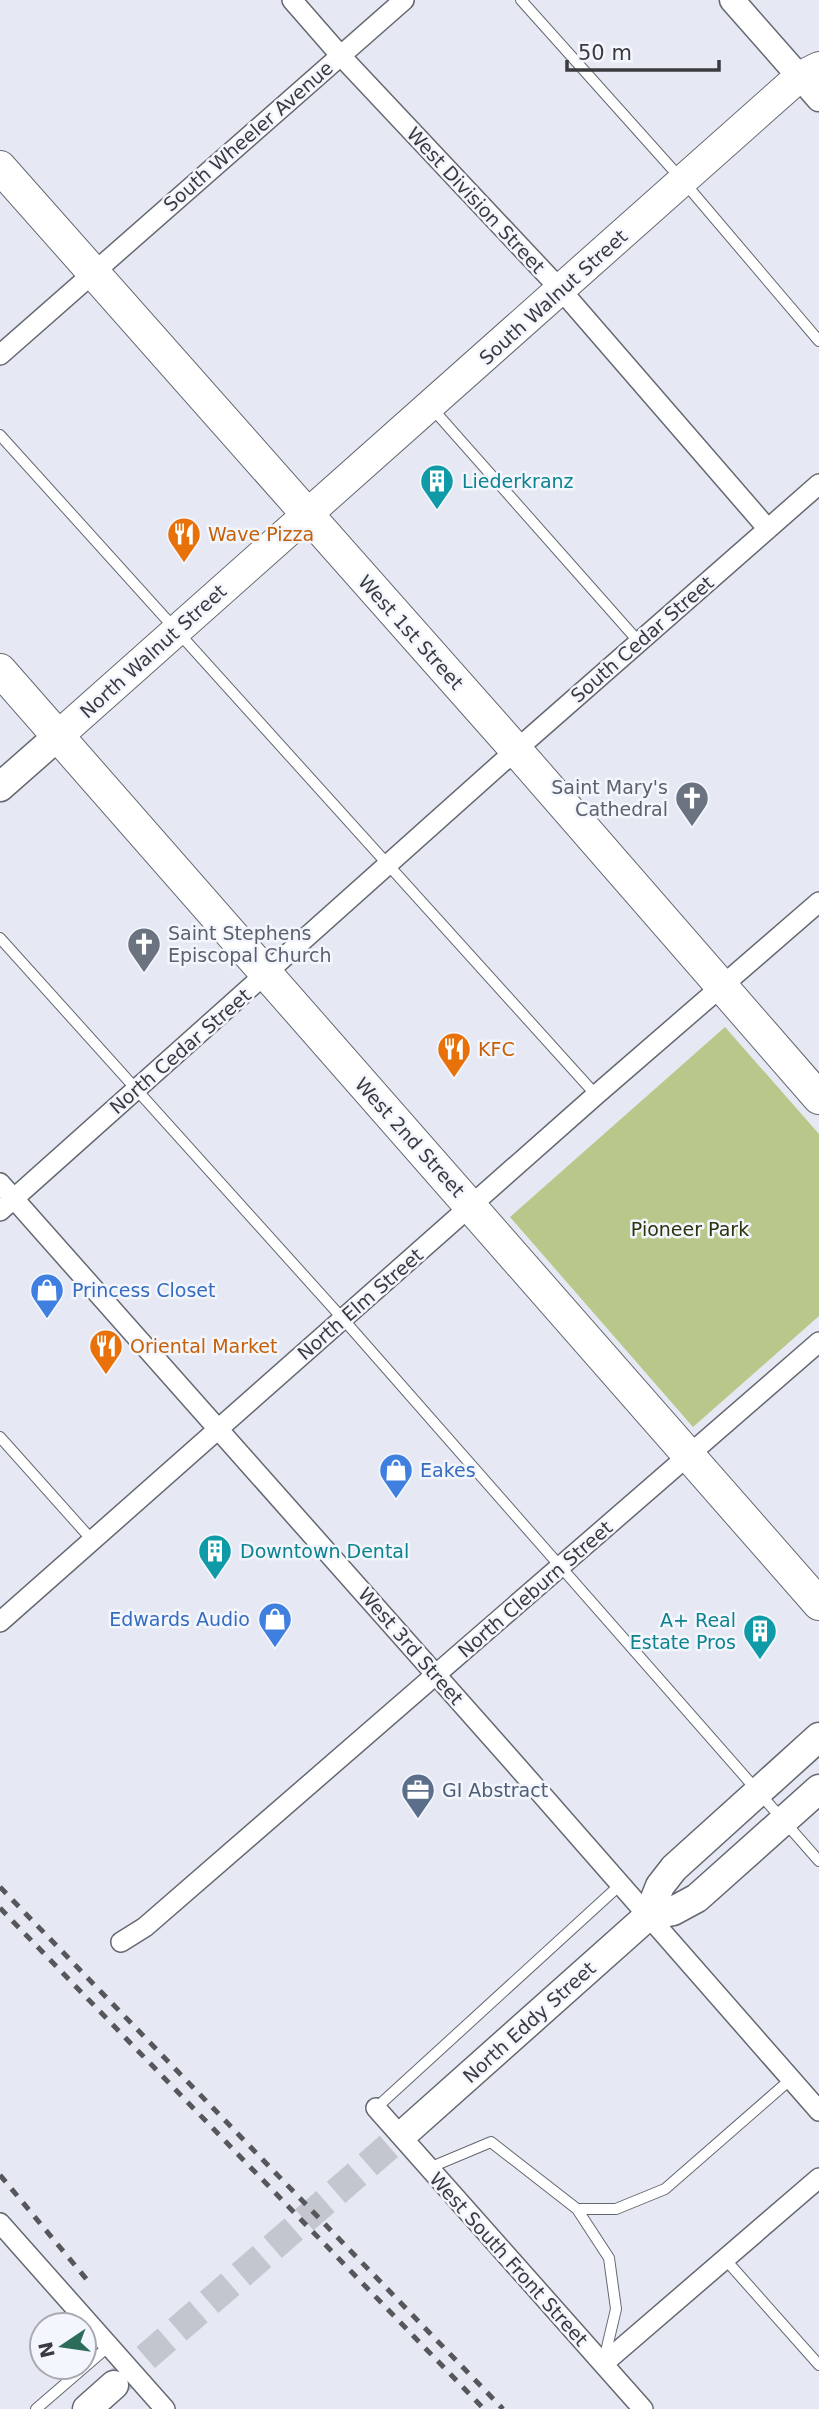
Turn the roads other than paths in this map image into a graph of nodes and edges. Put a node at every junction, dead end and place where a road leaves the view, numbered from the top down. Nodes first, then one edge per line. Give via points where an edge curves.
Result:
1 (292, 0) edge
2 (404, 0) edge
3 (521, 0) edge
4 (732, 0) edge
5 (819, 45) edge
6 (340, 55) junction
7 (809, 72) edge
8 (819, 99) edge
9 (0, 167) edge
10 (683, 181) junction
11 (92, 273) junction
12 (561, 290) junction
13 (819, 341) edge
14 (0, 355) edge
15 (431, 406) junction
16 (0, 435) edge
17 (819, 484) edge
18 (306, 514) junction
19 (768, 529) junction
20 (177, 631) junction
21 (639, 642) junction
22 (0, 670) edge
23 (58, 736) junction
24 (516, 750) junction
25 (0, 787) edge
26 (388, 865) junction
27 (819, 902) edge
28 (0, 938) edge
29 (267, 975) junction
30 (721, 986) junction
31 (137, 1089) junction
32 (596, 1095) junction
33 (819, 1098) edge
34 (0, 1183) edge
35 (7, 1205) edge
36 (471, 1206) junction
37 (342, 1319) junction
38 (817, 1347) edge
39 (219, 1429) junction
40 (0, 1437) edge
41 (689, 1457) junction
42 (92, 1541) junction
43 (561, 1567) junction
44 (819, 1604) edge
45 (0, 1622) edge
46 (436, 1675) junction
47 (819, 1737) edge
48 (819, 1789) edge
49 (757, 1791) junction
50 (783, 1821) junction
51 (819, 1861) edge
52 (621, 1884) junction
53 (648, 1916) junction
54 (121, 1942) dead end
55 (791, 2079) junction
56 (376, 2108) joint
57 (819, 2111) edge
58 (409, 2129) tunnel mouth
59 (428, 2168) junction
60 (819, 2178) edge
61 (577, 2209) junction
62 (0, 2223) edge
63 (724, 2259) junction
64 (109, 2346) junction
65 (603, 2364) junction
66 (819, 2365) edge
67 (114, 2385) tunnel mouth
68 (157, 2404) edge
69 (36, 2409) edge
70 (87, 2409) edge
71 (643, 2409) edge

1 - 6 street, West Division Street
2 - 6 street, South Wheeler Avenue
3 - 10 lane
4 - 7 street
5 - 7 main road, South Walnut Street
6 - 11 street, South Wheeler Avenue
6 - 12 street, West Division Street
7 - 8 street
7 - 10 main road, South Walnut Street
9 - 11 highway, West 1st Street
10 - 12 main road, South Walnut Street
10 - 13 lane
11 - 14 street, South Wheeler Avenue
11 - 18 highway, West 1st Street
12 - 15 main road, South Walnut Street
12 - 19 street, West Division Street
15 - 18 main road, South Walnut Street
15 - 21 lane
16 - 20 lane
17 - 19 street, South Cedar Street
18 - 20 main road, North Walnut Street
18 - 24 highway, West 1st Street
19 - 21 street, South Cedar Street
20 - 23 main road, North Walnut Street
20 - 26 lane
21 - 24 street, South Cedar Street
22 - 23 highway, West 2nd Street
23 - 25 main road, North Walnut Street
23 - 29 highway, West 2nd Street
24 - 26 street, North Cedar Street
24 - 30 highway, West 1st Street
26 - 29 street, North Cedar Street
26 - 32 lane
27 - 30 street, North Elm Street
28 - 31 lane
29 - 31 street, North Cedar Street
29 - 36 highway, West 2nd Street
30 - 32 street, North Elm Street
30 - 33 highway, West 1st Street
31 - 35 street, North Cedar Street
31 - 37 lane
32 - 36 street, North Elm Street
34 - 35 street, West 3rd Street
35 - 39 street, West 3rd Street
36 - 37 street, North Elm Street
36 - 41 highway, West 2nd Street
37 - 39 street, North Elm Street
37 - 43 lane
38 - 41 street, North Cleburn Street
39 - 42 street, North Elm Street
39 - 46 street, West 3rd Street
40 - 42 lane
41 - 43 street, North Cleburn Street
41 - 44 highway, West 2nd Street
42 - 45 street, North Elm Street
43 - 46 street, North Cleburn Street
43 - 49 lane
46 - 52 street, West 3rd Street
46 - 54 street, North Cleburn Street via 145,1927
47 - 49 main road, North Eddy Street
48 - 50 main road, North Eddy Street
49 - 50 lane
49 - 53 main road, North Eddy Street via 674,1868 660,1886
50 - 51 lane
50 - 53 main road, North Eddy Street via 697,1898 673,1911
52 - 53 street, West 3rd Street
52 - 56 lane
53 - 55 street, West 3rd Street
53 - 58 main road, North Eddy Street
55 - 57 street, West 3rd Street
55 - 61 lane via 665,2189 616,2209
56 - 59 street, West South Front Street
59 - 61 lane via 491,2142
59 - 65 street, West South Front Street
60 - 63 street
61 - 65 lane via 609,2258 616,2309
62 - 64 street
63 - 65 street
63 - 66 lane
64 - 68 street
64 - 69 lane
65 - 71 street, West South Front Street
67 - 70 main road

